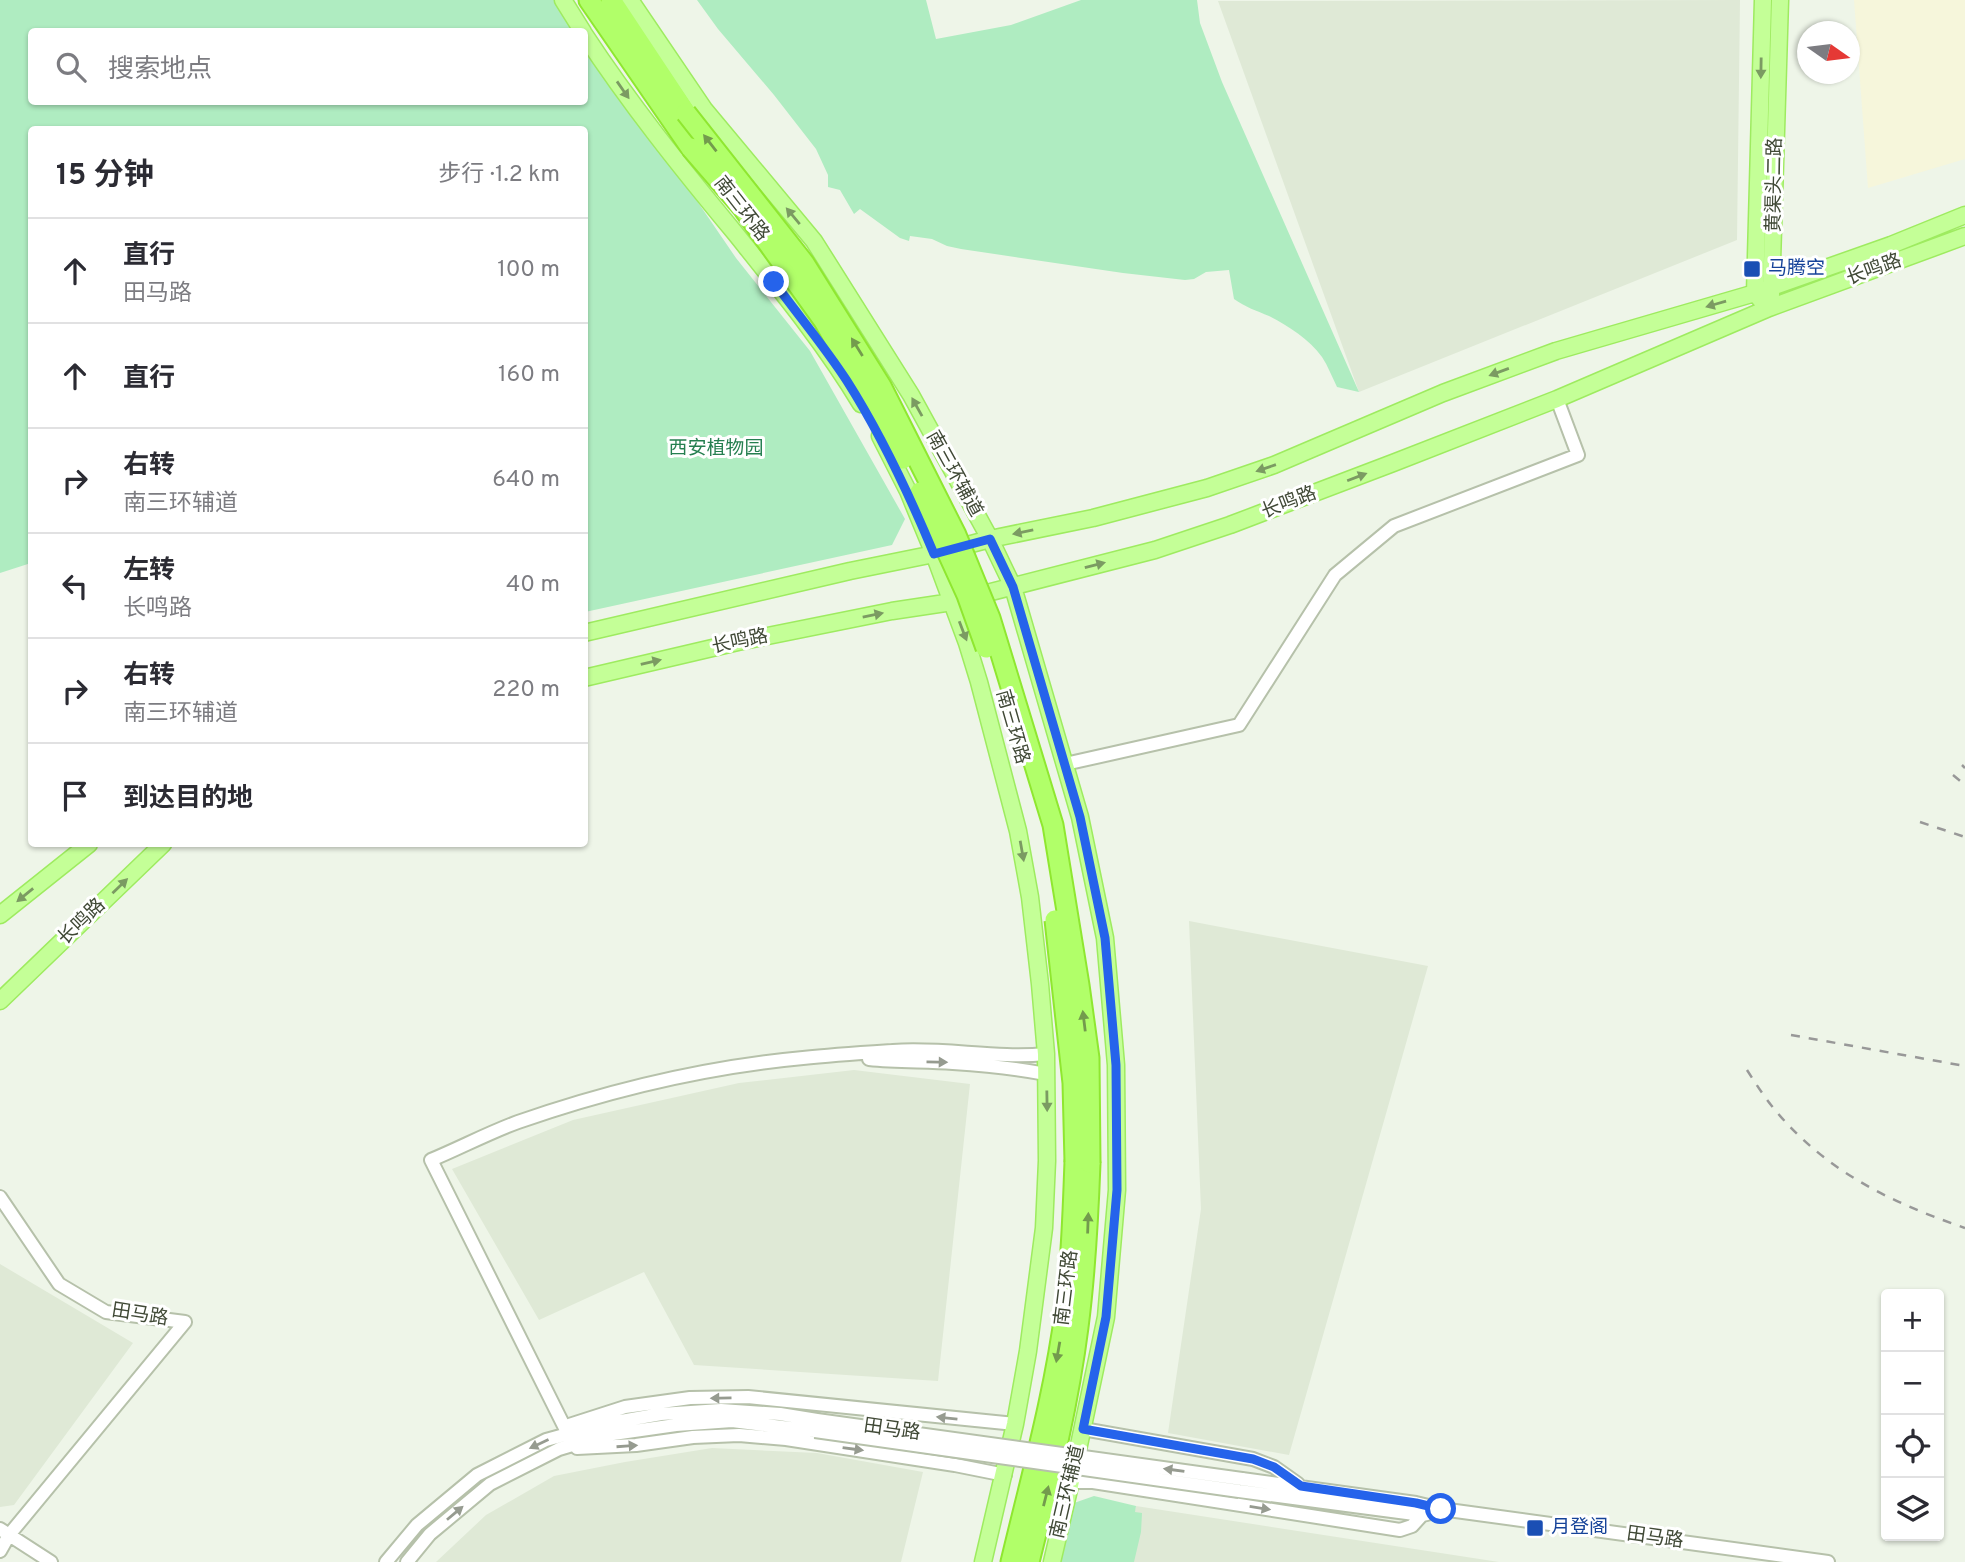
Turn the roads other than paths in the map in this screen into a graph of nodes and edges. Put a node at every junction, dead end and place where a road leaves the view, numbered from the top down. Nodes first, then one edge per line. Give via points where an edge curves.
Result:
1 (563, 0) edge
2 (589, 0) edge
3 (611, 0) edge
4 (630, 0) edge
5 (1763, 0) edge
6 (1780, 0) edge
7 (581, 28) edge
8 (588, 39) edge
9 (1965, 215) edge
10 (1965, 236) edge
11 (1772, 287) junction
12 (1755, 293) junction
13 (1769, 308) junction
14 (1557, 399) junction
15 (990, 539) junction
16 (934, 554) junction
17 (1013, 587) junction
18 (952, 602) junction
19 (588, 632) edge
20 (588, 677) edge
21 (1065, 764) junction
22 (85, 847) edge
23 (160, 847) edge
24 (0, 915) edge
25 (0, 1001) edge
26 (1046, 1054) junction
27 (845, 1056) junction
28 (1046, 1074) junction
29 (1082, 1163) junction
30 (0, 1197) edge
31 (1015, 1424) junction
32 (816, 1425) junction
33 (1083, 1429) junction
34 (566, 1430) junction
35 (559, 1449) junction
36 (1005, 1475) junction
37 (1071, 1482) junction
38 (1240, 1485) junction
39 (1301, 1486) junction
40 (1441, 1509) junction
41 (1422, 1516) junction
42 (5, 1532) edge
43 (0, 1551) edge
44 (51, 1562) edge
45 (386, 1562) edge
46 (407, 1562) edge
47 (983, 1562) edge
48 (1011, 1562) edge
49 (1029, 1562) edge
50 (1052, 1562) edge
51 (1828, 1562) edge

1 - 7 main road
2 - 29 highway, 南三环路, bridge via 691,148 743,208 824,321 893,439 967,595 1002,693 1045,852
29 -> 3 highway, 南三环路, bridge via 1089,1058 1053,825 990,618 956,535 881,386 804,262 686,113
15 -> 4 main road, 南三环辅道 via 911,395 814,241 705,109
5 -> 12 main road, 黄渠头二路
6 - 11 main road, 黄渠头二路
8 -> 16 main road via 644,120 846,380 908,491
9 - 11 main road, 长鸣路
10 - 13 main road, 长鸣路
11 - 12 main road, 长鸣路
11 - 13 main road, 黄渠头二路
12 - 13 main road
12 -> 15 main road, 长鸣路 via 1556,351 1207,488
13 - 14 main road, 长鸣路
17 -> 14 main road, 长鸣路 via 1230,525
14 - 21 street via 1578,455 1394,526 1335,575 1238,725
15 - 16 main road, 长鸣路
15 - 17 main road, 南三环辅道
16 - 18 main road
16 - 19 main road, 长鸣路
17 - 18 main road, 长鸣路
17 - 21 main road, 南三环辅道
20 -> 18 main road, 长鸣路 via 738,642
18 -> 26 main road via 979,682 1018,831 1030,897
21 - 33 main road, 南三环辅道 via 1105,938 1116,1065 1117,1190 1107,1304
22 -> 24 main road
25 -> 23 main road, 长鸣路
26 - 27 street via 1018,1057 895,1051
26 - 28 main road
27 -> 28 street
27 - 34 street via 748,1065 634,1087 516,1123 431,1160
28 -> 31 main road via 1044,1228
29 -> 48 highway, 南三环路 via 1066,1308
49 -> 29 highway, 南三环路 via 1055,1456 1078,1330 1087,1245
30 - 42 street, 田马路 via 59,1284 106,1312 185,1322
31 -> 34 street via 736,1397 625,1407
31 - 36 main road
32 - 34 street, 田马路 via 780,1414 721,1410 661,1414
32 - 35 street, 田马路 via 676,1425 606,1435
32 - 38 street, 田马路, bridge
33 - 37 main road, 南三环辅道
33 - 39 street via 1253,1459
34 -> 45 street, 田马路 via 477,1475 416,1525
35 -> 36 street via 739,1435
46 -> 35 street, 田马路 via 430,1534 490,1484
36 - 47 main road
37 -> 41 street via 1400,1530
37 - 50 main road, 南三环辅道
38 - 39 street, 田马路
38 - 41 street, 田马路
39 - 40 street, 田马路
40 - 41 street, 田马路
40 - 51 street, 田马路
42 - 43 street
42 - 44 street

